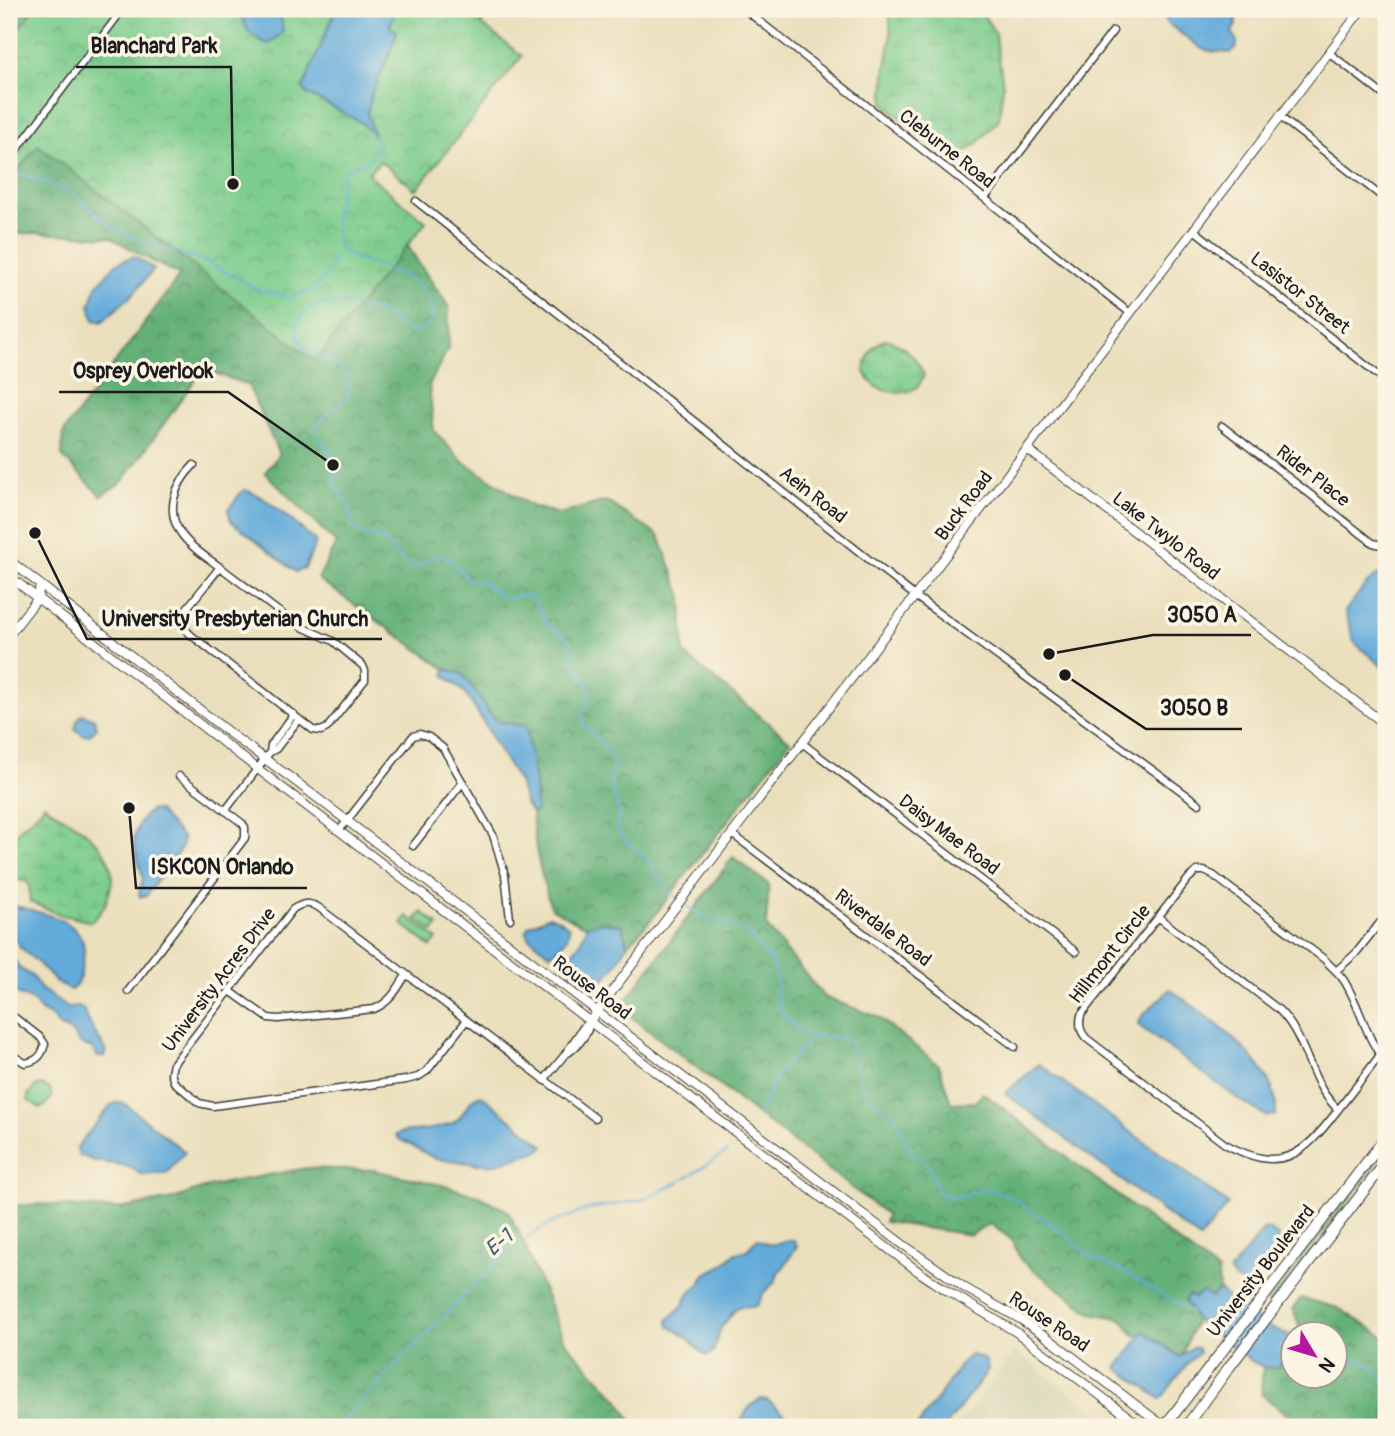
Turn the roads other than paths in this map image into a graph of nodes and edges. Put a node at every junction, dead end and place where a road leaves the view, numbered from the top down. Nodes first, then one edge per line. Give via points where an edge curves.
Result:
1 (123, 9) edge
2 (744, 9) edge
3 (1362, 9) edge
4 (1113, 31) dead end
5 (1328, 52) junction
6 (1386, 97) edge
7 (1279, 116) junction
8 (9, 160) edge
9 (985, 198) junction
10 (1386, 200) edge
11 (416, 201) dead end
12 (1194, 230) junction
13 (1130, 313) junction
14 (1386, 381) edge
15 (1222, 426) dead end
16 (1027, 449) junction
17 (194, 465) dead end
18 (1386, 546) edge
19 (9, 560) edge
20 (220, 567) junction
21 (9, 576) edge
22 (40, 584) junction
23 (915, 596) junction
24 (38, 598) junction
25 (9, 635) edge
26 (297, 716) junction
27 (1386, 725) edge
28 (802, 743) junction
29 (267, 755) junction
30 (257, 769) junction
31 (179, 776) dead end
32 (463, 782) junction
33 (1199, 804) dead end
34 (225, 811) junction
35 (347, 821) junction
36 (339, 831) junction
37 (732, 834) junction
38 (413, 846) dead end
39 (1386, 915) edge
40 (1158, 917) junction
41 (510, 919) dead end
42 (1076, 952) dead end
43 (1336, 971) junction
44 (406, 975) junction
45 (128, 991) dead end
46 (230, 991) junction
47 (598, 1012) junction
48 (9, 1013) edge
49 (466, 1021) junction
50 (590, 1021) junction
51 (1386, 1046) edge
52 (1015, 1048) dead end
53 (9, 1053) edge
54 (1380, 1055) junction
55 (1386, 1063) edge
56 (544, 1080) junction
57 (1338, 1110) junction
58 (595, 1118) dead end
59 (1386, 1137) edge
60 (1386, 1162) edge
61 (926, 1262) junction
62 (919, 1272) junction
63 (1142, 1427) edge
64 (1165, 1427) edge
65 (1186, 1427) edge

1 - 8 street
2 - 9 street, Cleburne Road
3 - 5 street, Buck Road
4 - 9 street
5 - 6 street
5 - 7 street, Buck Road
7 - 10 street
7 - 12 street, Buck Road
9 - 13 street, Cleburne Road
11 - 23 street, Aein Road
12 - 13 street, Buck Road
12 - 14 street, Lasistor Street
13 - 16 street, Buck Road
15 - 18 street, Rider Place via 1373,543
16 - 23 street, Buck Road
16 - 27 street, Lake Twylo Road
17 - 20 street via 176,490 173,517 192,547
19 - 22 street, Rouse Road
20 - 26 street via 183,613 183,627
20 - 26 street via 291,621 333,641 363,666 365,680 327,728 313,730
21 - 24 street, Rouse Road
22 - 24 street
22 - 29 street, Rouse Road
23 - 28 street, Buck Road
23 - 33 street, Aein Road
24 - 25 street
24 - 30 street, Rouse Road
26 - 29 street
28 - 37 street, Buck Road
28 - 42 street, Daisy Mae Road
29 - 30 street
29 - 35 street, Rouse Road
30 - 34 street
30 - 36 street, Rouse Road
31 - 34 street
32 - 35 street via 443,748 429,737 413,736
32 - 38 street
32 - 41 street via 493,835 505,875
34 - 45 street via 245,827 245,838
35 - 36 street
35 - 47 street, Rouse Road
36 - 50 street, Rouse Road
37 - 47 street, Buck Road
37 - 52 street, Riverdale Road
39 - 43 street
40 - 43 street, Hillmont Circle via 1189,878 1204,871
40 - 57 street via 1287,1018 1320,1087
40 - 57 street, Hillmont Circle via 1081,1015 1079,1023 1086,1038 1243,1154 1274,1160 1290,1156 1318,1136
43 - 54 street, Hillmont Circle
44 - 46 street via 390,999 374,1009 278,1019 268,1018
44 - 46 street, University Acres Drive via 318,907 303,903 293,909
44 - 49 street, University Acres Drive
46 - 49 street, University Acres Drive via 173,1064 171,1073 174,1082 205,1105 418,1077 427,1072
47 - 50 street, Buck Road
47 - 61 street, Rouse Road
48 - 53 street via 45,1044 35,1062 25,1063
49 - 56 street, University Acres Drive
50 - 56 street, Buck Road
50 - 62 street, Rouse Road
51 - 54 street
54 - 55 street, Hillmont Circle
54 - 57 street, Hillmont Circle
56 - 58 street, University Acres Drive
59 - 64 main road, University Boulevard
60 - 65 main road, University Boulevard
61 - 62 street
61 - 64 street, Rouse Road via 1044,1335
62 - 63 street, Rouse Road via 1016,1332

